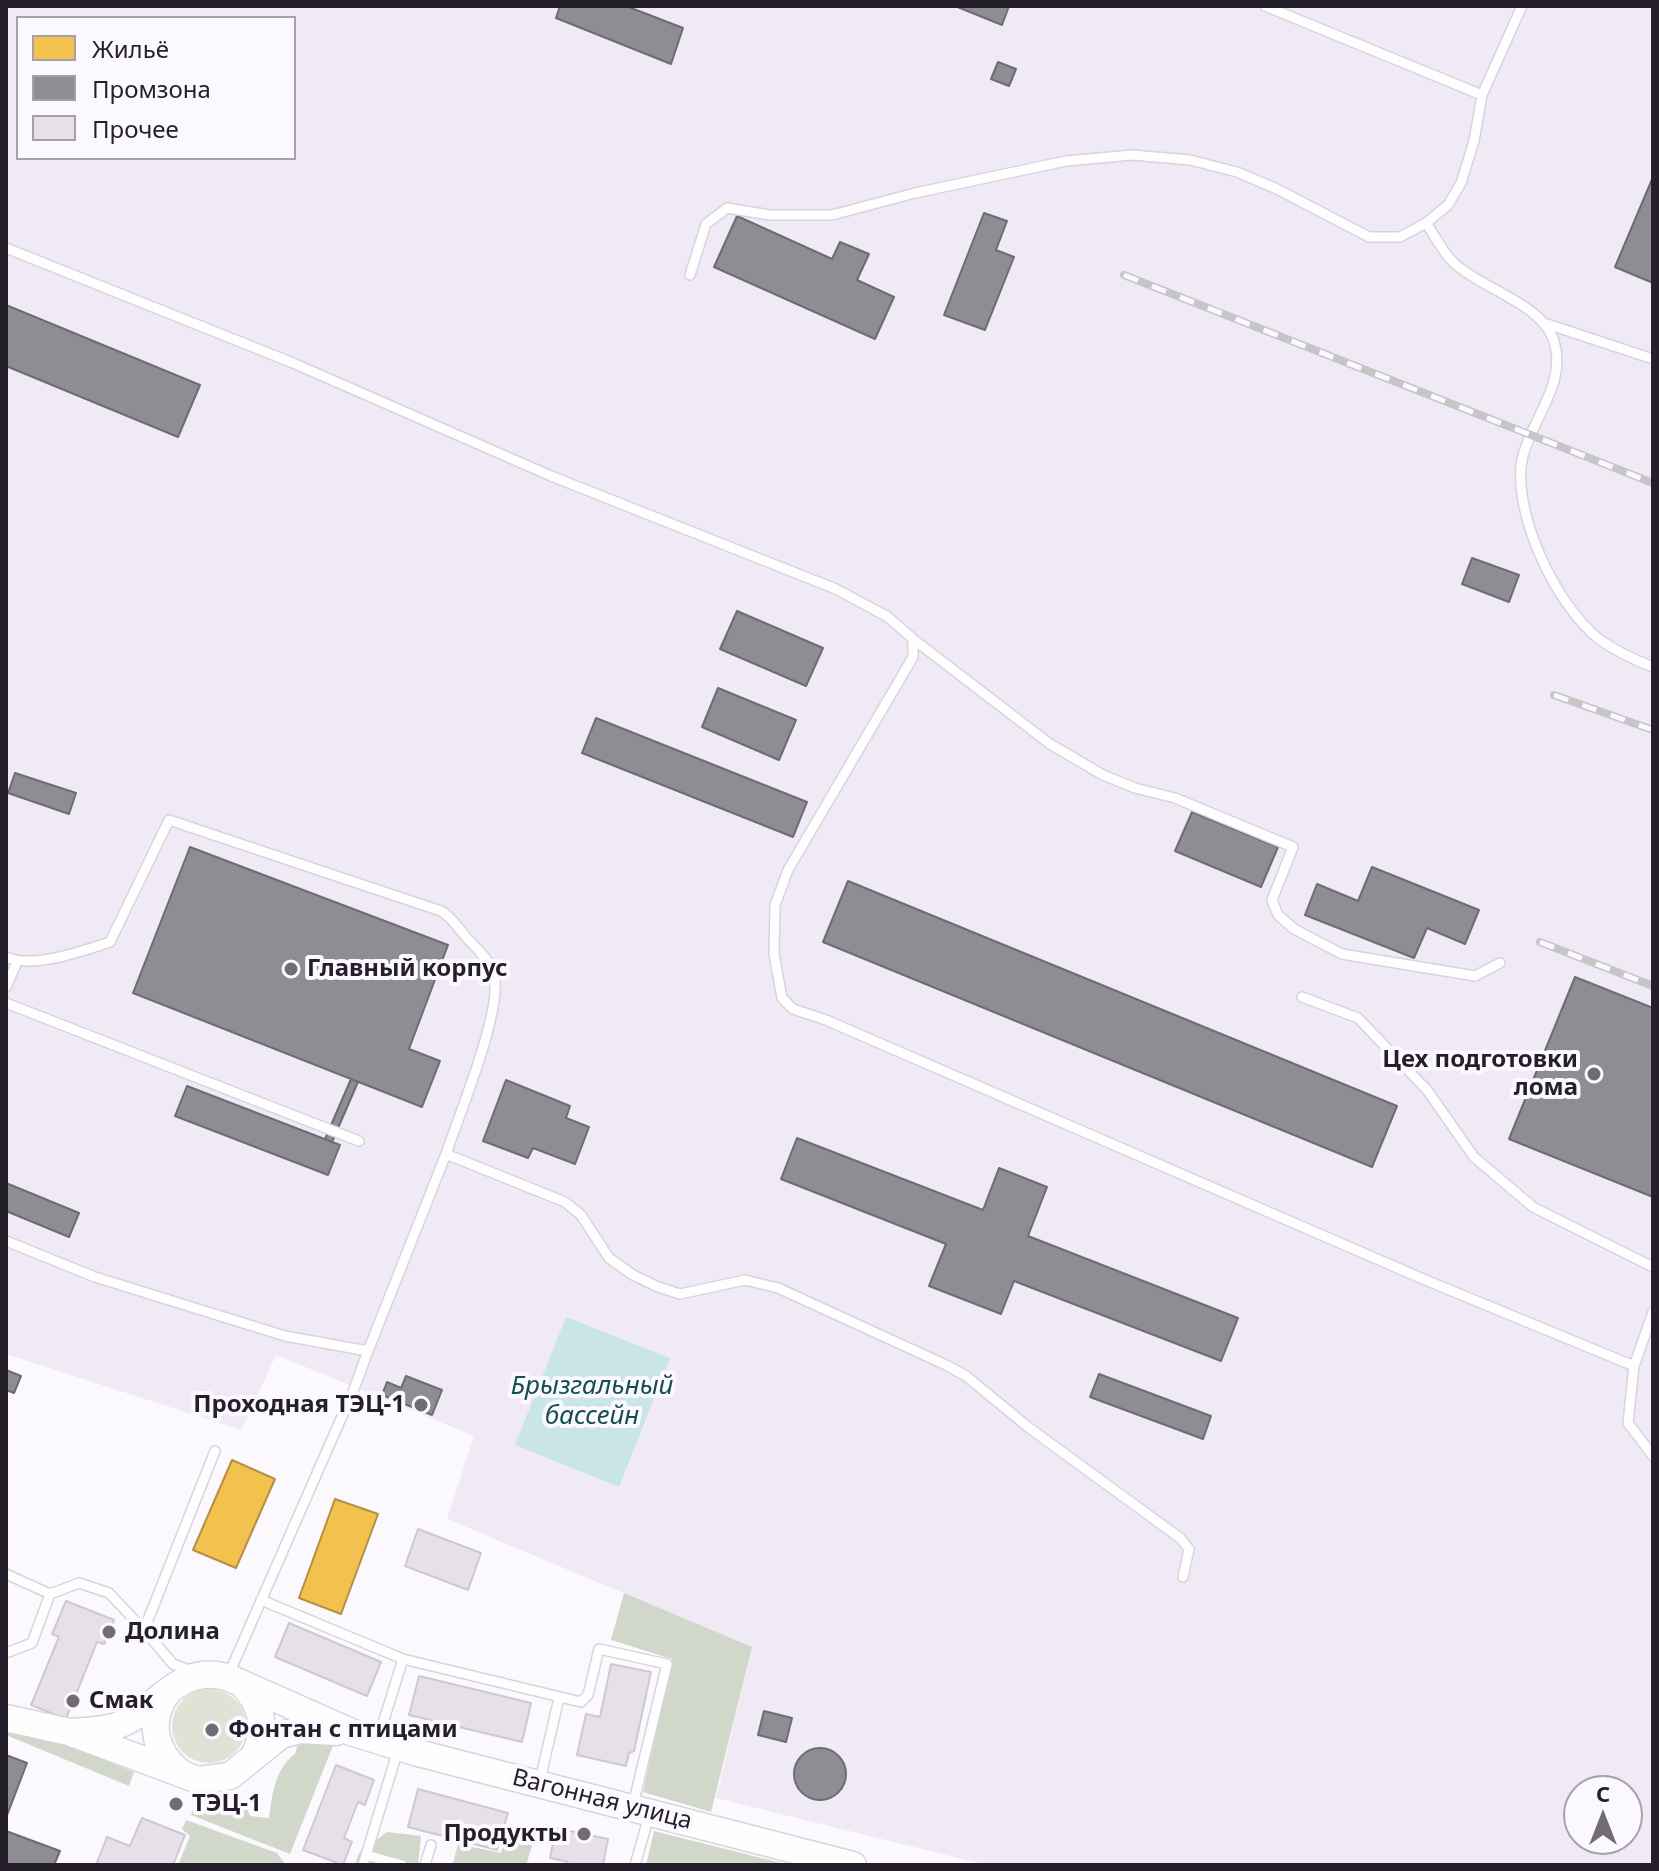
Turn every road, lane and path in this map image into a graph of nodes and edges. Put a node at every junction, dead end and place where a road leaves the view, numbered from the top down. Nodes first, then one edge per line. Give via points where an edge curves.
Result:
1 (1265, 6) edge
2 (1522, 6) edge
3 (1482, 95) junction
4 (1426, 223) junction
5 (6, 248) edge
6 (690, 275) dead end
7 (1547, 324) junction
8 (1653, 359) edge
9 (913, 639) junction
10 (1653, 667) edge
11 (6, 957) edge
12 (17, 962) junction
13 (1500, 963) dead end
14 (6, 987) edge
15 (1302, 997) dead end
16 (6, 1003) edge
17 (359, 1141) dead end
18 (446, 1154) junction
19 (6, 1241) edge
20 (1653, 1267) edge
21 (1653, 1312) edge
22 (368, 1351) junction
23 (1634, 1366) junction
24 (215, 1451) dead end
25 (1653, 1456) edge
26 (6, 1574) edge
27 (1183, 1577) dead end
28 (50, 1594) junction
29 (261, 1600) junction
30 (144, 1630) junction
31 (6, 1653) edge
32 (403, 1659) junction
33 (199, 1673) junction
34 (234, 1680) junction
35 (171, 1688) junction
36 (559, 1698) junction
37 (6, 1718) edge
38 (69, 1732) junction
39 (351, 1732) junction
40 (388, 1744) junction
41 (255, 1754) junction
42 (183, 1774) junction
43 (539, 1784) junction
44 (641, 1811) junction
45 (431, 1845) dead end
46 (365, 1860) edge
47 (402, 1865) edge
48 (425, 1865) edge
49 (635, 1865) edge
50 (853, 1865) edge

1 - 3 lane
2 - 3 lane
3 - 4 lane via 1461,183 1448,205
4 - 6 lane via 1400,237 1369,237 1237,172 1190,160 1132,155 1066,161 832,215 770,215 727,208 706,224
4 - 7 lane via 1452,262
5 - 9 lane via 293,363 565,482 836,589 888,617
7 - 8 lane
7 - 10 lane via 1556,347 1555,367 1521,465 1531,539 1574,614 1600,639
9 - 13 lane via 1050,744 1103,775 1175,798 1293,847 1272,900 1278,915 1294,929 1342,954 1475,976
9 - 23 lane via 913,657 900,683 788,870 775,905 774,954 782,998 793,1009
11 - 12 lane
12 - 14 lane
12 - 18 lane via 74,954 110,942 169,820 441,911 485,956 496,986 491,1020
15 - 20 lane via 1358,1018 1427,1090 1474,1157 1533,1207
16 - 17 lane
18 - 22 lane
18 - 27 lane via 565,1202 581,1215 609,1258 658,1287 680,1294 745,1280 778,1288 966,1376 1180,1538 1189,1549
19 - 22 lane via 95,1277 285,1336
21 - 23 lane
22 - 29 lane
23 - 25 lane via 1628,1423
24 - 30 lane
26 - 28 lane
28 - 30 lane via 79,1583 109,1593
28 - 31 lane via 32,1643
29 - 32 lane
29 - 34 lane
30 - 33 lane via 173,1664
32 - 36 lane
32 - 40 lane
33 - 34 street
33 - 35 street
34 - 39 street
34 - 41 street via 252,1694 259,1708 263,1724
35 - 38 street via 113,1726
35 - 42 street via 161,1701 155,1734 160,1750
36 - 43 lane
36 - 44 lane via 581,1702 588,1695 599,1649 667,1664
37 - 38 street
38 - 42 street
39 - 40 street, Вагонная улица
39 - 41 street via 300,1730 281,1735
40 - 43 street, Вагонная улица
40 - 46 lane
41 - 42 street via 230,1776 198,1780
43 - 44 street, Вагонная улица
44 - 49 lane
44 - 50 street, Вагонная улица
45 - 48 lane
46 - 47 lane

